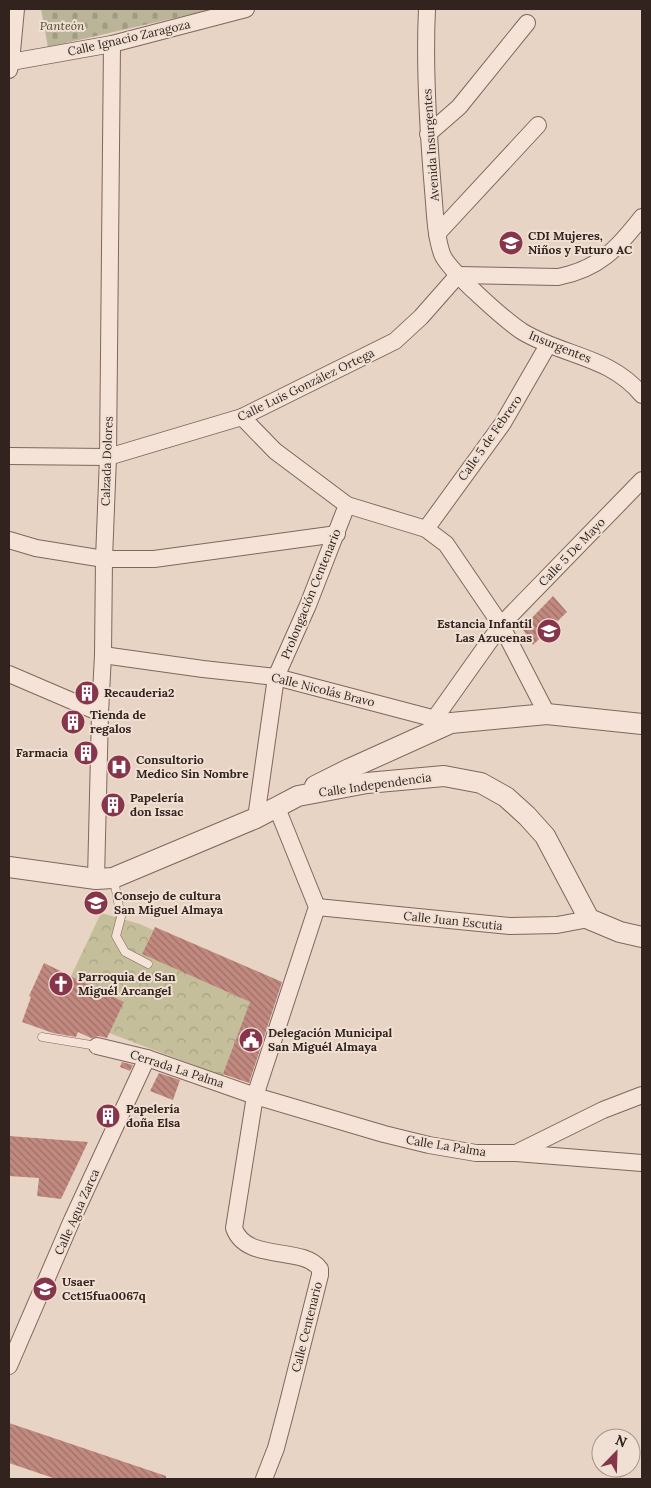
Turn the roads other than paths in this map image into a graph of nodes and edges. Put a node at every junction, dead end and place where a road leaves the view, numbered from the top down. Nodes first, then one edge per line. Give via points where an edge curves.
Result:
1 (16, 9) edge
2 (428, 9) edge
3 (240, 10) edge
4 (528, 23) dead end
5 (112, 44) junction
6 (10, 66) edge
7 (538, 125) dead end
8 (428, 134) junction
9 (640, 224) edge
10 (438, 234) junction
11 (458, 275) junction
12 (548, 345) junction
13 (642, 394) edge
14 (242, 417) junction
15 (9, 456) edge
16 (108, 457) junction
17 (642, 480) edge
18 (347, 505) junction
19 (426, 529) junction
20 (337, 534) junction
21 (9, 540) edge
22 (104, 559) junction
23 (502, 625) junction
24 (104, 655) junction
25 (9, 674) edge
26 (276, 677) junction
27 (100, 713) junction
28 (547, 714) junction
29 (443, 720) junction
30 (642, 724) edge
31 (298, 796) junction
32 (277, 808) junction
33 (256, 818) junction
34 (9, 867) edge
35 (105, 878) junction
36 (317, 907) junction
37 (590, 919) junction
38 (642, 937) edge
39 (148, 964) dead end
40 (42, 1037) dead end
41 (97, 1046) joint
42 (147, 1058) junction
43 (642, 1095) edge
44 (256, 1096) junction
45 (516, 1153) junction
46 (642, 1163) edge
47 (9, 1366) edge
48 (264, 1479) edge

1 - 6 street
2 - 8 street, Avenida Insurgentes via 425,43
3 - 5 street, Calle Ignacio Zaragoza
4 - 8 street via 459,108
5 - 6 street, Calle Ignacio Zaragoza
5 - 16 street, Calzada Dolores
7 - 10 street
8 - 10 street, Avenida Insurgentes
9 - 11 street via 608,255 574,274 558,277
10 - 11 street, Avenida Insurgentes via 442,255
11 - 12 street, Insurgentes via 506,320
11 - 14 street, Calle Luis González Ortega via 395,341
12 - 13 street, Insurgentes via 609,367
12 - 19 street, Calle 5 de Febrero via 502,423
14 - 16 street, Calle Luis González Ortega
14 - 18 street via 275,451
15 - 16 street, Calle Luis González Ortega
16 - 22 street, Calzada Dolores
17 - 23 street, Calle 5 De Mayo
18 - 19 street
18 - 20 street, Prolongación Centenario
19 - 23 street via 446,544
20 - 22 street via 154,559
20 - 26 street, Prolongación Centenario
21 - 22 street via 36,548
22 - 24 street, Calzada Dolores
23 - 28 street
23 - 29 street, Calle 5 De Mayo
24 - 26 street, Calle Nicolás Bravo
24 - 27 street, Calzada Dolores
25 - 27 street
26 - 29 street, Calle Nicolás Bravo
26 - 33 street, Prolongación Centenario
27 - 35 street, Calzada Dolores
28 - 29 street, Calle Independencia
28 - 30 street, Calle Independencia
29 - 31 street, Calle Independencia
31 - 32 street, Calle Independencia
31 - 37 street, Calle Independencia via 409,778 444,776 480,783 506,797 545,836
32 - 33 street, Calle Independencia
32 - 36 street
33 - 35 street, Calle Independencia
34 - 35 street
35 - 39 lane via 122,917 116,936 125,952
36 - 37 street, Calle Juan Escutia via 510,926 557,926
36 - 44 street
37 - 38 street
40 - 41 lane
41 - 42 street, Cerrada La Palma
42 - 44 street, Cerrada La Palma
42 - 47 street, Calle Agua Zarca
43 - 45 street
44 - 45 street, Calle La Palma via 429,1145 476,1153
44 - 48 street, Calle Centenario via 234,1228 244,1242 311,1260 320,1269 276,1448
45 - 46 street, Calle La Palma

